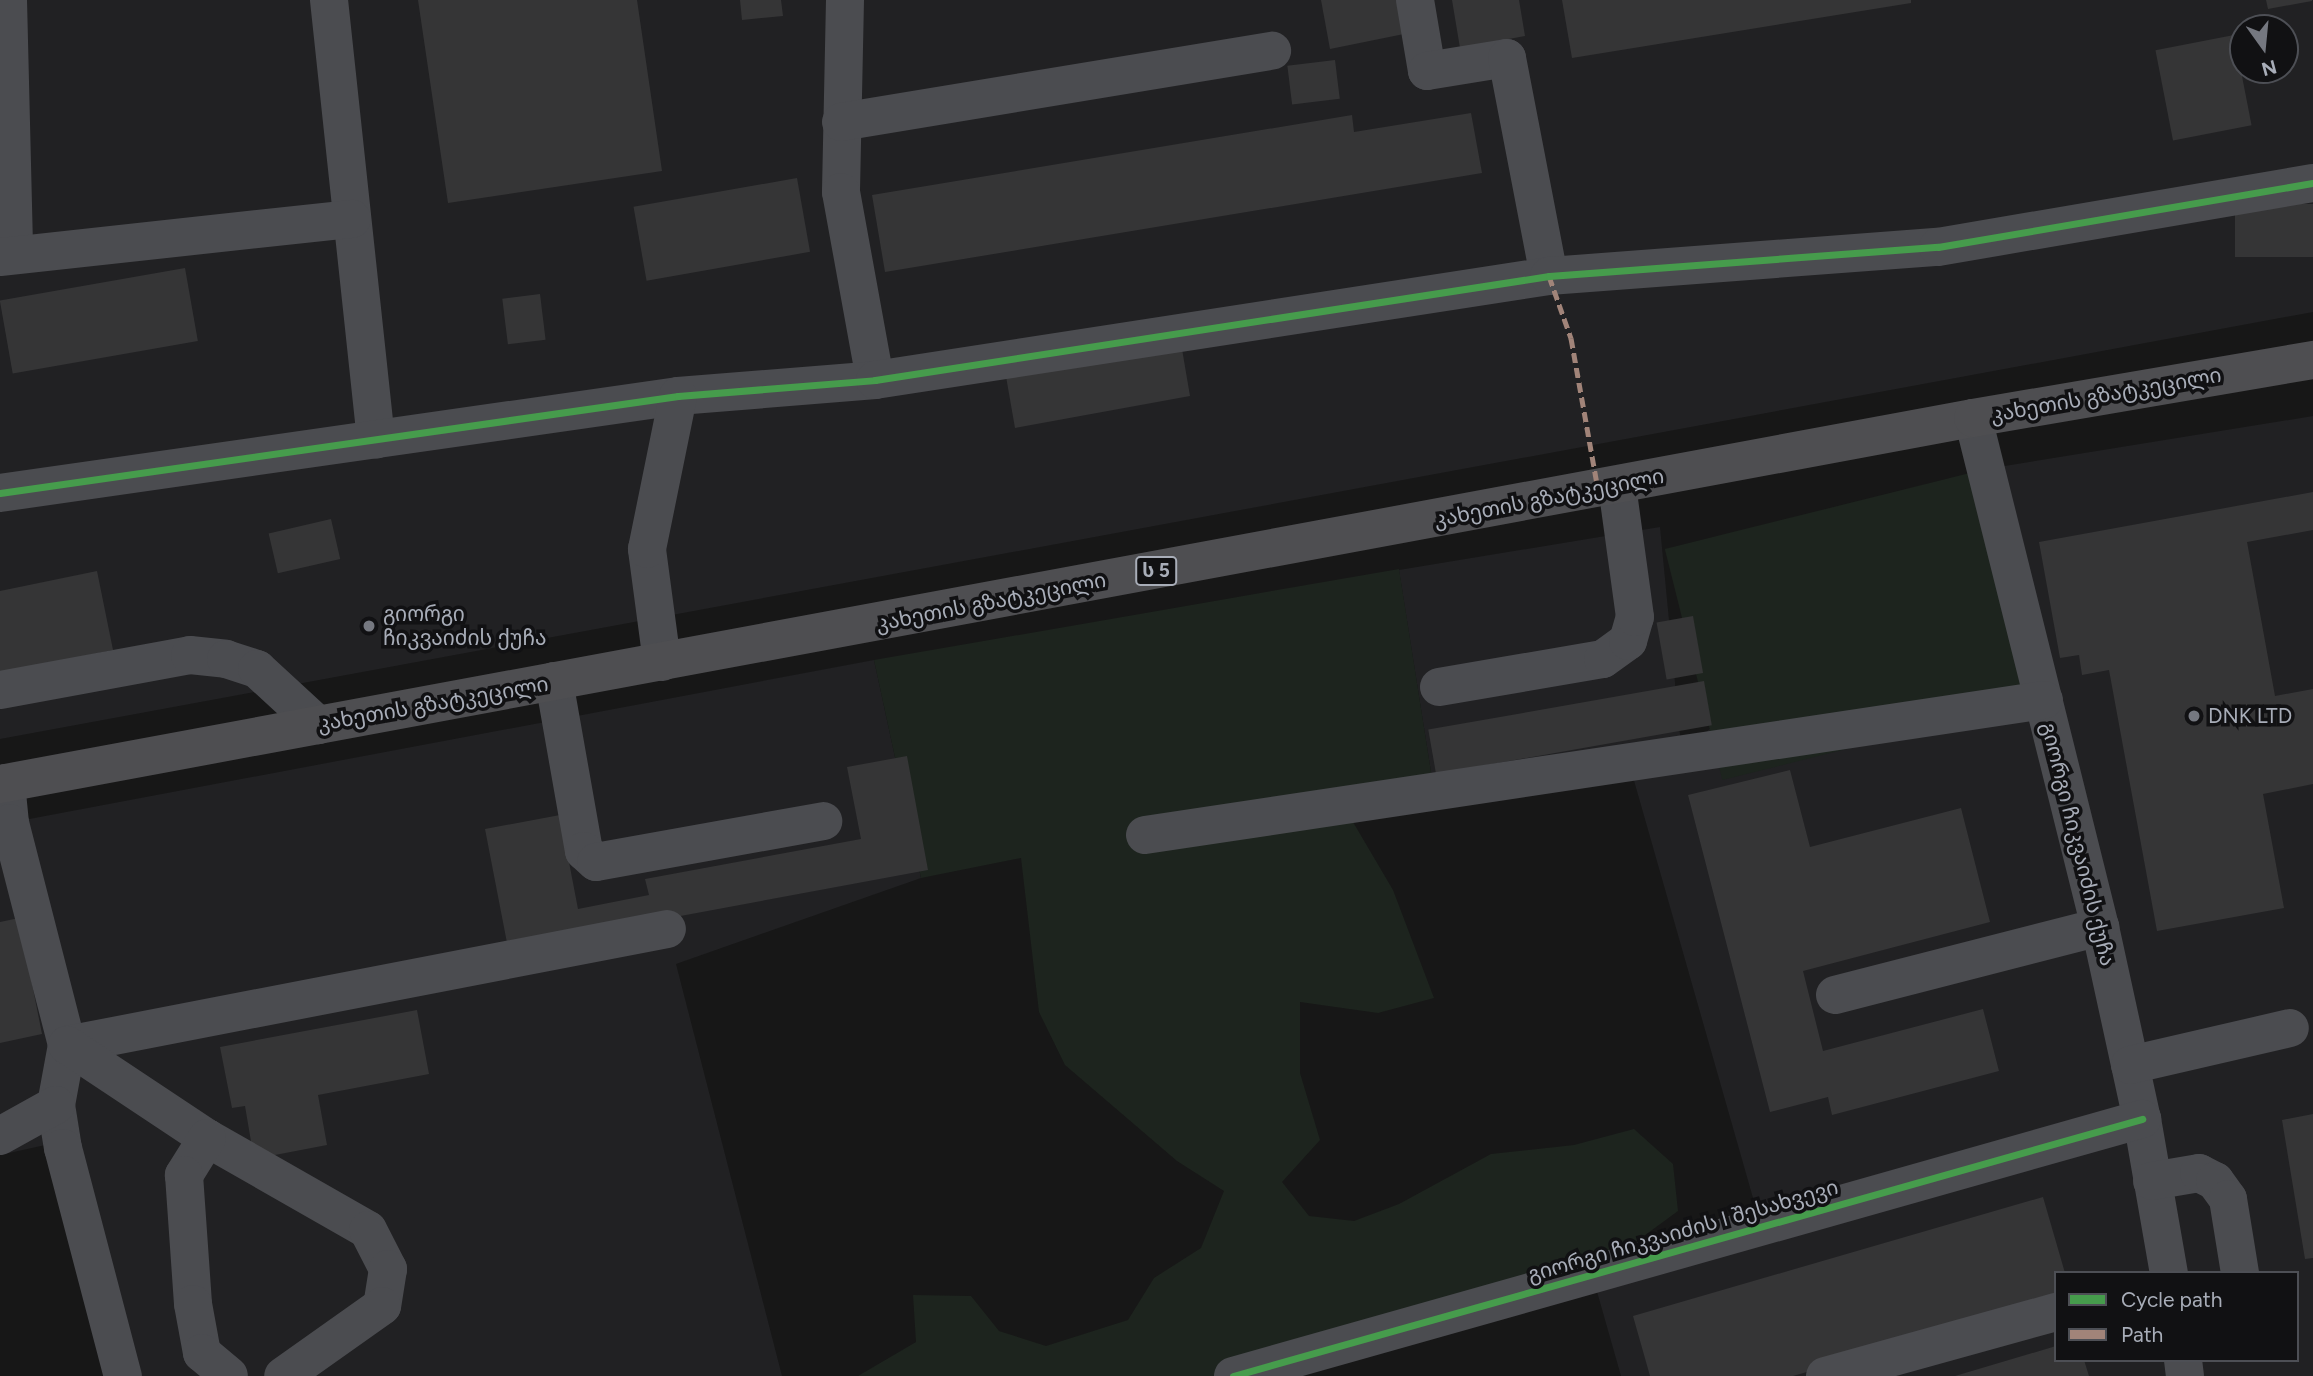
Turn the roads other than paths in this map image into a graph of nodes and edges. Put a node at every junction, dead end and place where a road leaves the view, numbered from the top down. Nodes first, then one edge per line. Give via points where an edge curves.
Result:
1 (8, 0) edge
2 (328, 0) edge
3 (845, 0) edge
4 (1415, 0) edge
5 (1272, 51) dead end
6 (841, 122) junction
7 (2313, 183) edge
8 (352, 219) junction
9 (7, 255) edge
10 (1549, 276) junction
11 (2313, 360) edge
12 (875, 380) junction
13 (678, 396) junction
14 (1973, 418) junction
15 (376, 439) junction
16 (1617, 485) junction
17 (0, 494) edge
18 (662, 662) junction
19 (554, 681) junction
20 (1439, 688) dead end
21 (0, 690) edge
22 (2044, 700) junction
23 (318, 725) junction
24 (3, 784) edge
25 (823, 821) dead end
26 (1146, 835) dead end
27 (2099, 927) junction
28 (667, 929) dead end
29 (1835, 995) dead end
30 (2290, 1028) dead end
31 (67, 1045) junction
32 (2130, 1065) junction
33 (56, 1105) junction
34 (2142, 1119) junction
35 (0, 1136) edge
36 (207, 1138) junction
37 (2152, 1181) junction
38 (2169, 1271) edge
39 (2241, 1271) edge
40 (2054, 1313) edge
41 (123, 1376) edge
42 (229, 1376) edge
43 (284, 1376) edge
44 (1233, 1376) edge
45 (1825, 1376) edge

1 - 9 street
2 - 8 street
3 - 6 street
4 - 10 street via 1427,71 1507,58
5 - 6 street
6 - 12 street via 841,192
7 - 10 street via 1938,247
8 - 9 street
8 - 15 street
10 - 12 street
11 - 14 highway, კახეთის გზატკეცილი / ს 5
12 - 13 street
13 - 15 street
13 - 18 street via 647,549
14 - 16 highway, კახეთის გზატკეცილი / ს 5
14 - 22 street, გიორგი ჩიკვაიძის ქუჩა
15 - 17 street
16 - 18 highway, კახეთის გზატკეცილი / ს 5
16 - 20 street via 1635,617 1628,641 1603,659
18 - 19 highway, კახეთის გზატკეცილი / ს 5
19 - 23 highway, კახეთის გზატკეცილი / ს 5
19 - 25 street via 584,851 596,862
21 - 23 street via 190,655 257,669
22 - 26 street
22 - 27 street, გიორგი ჩიკვაიძის ქუჩა
23 - 24 highway, კახეთის გზატკეცილი / ს 5
24 - 31 street
27 - 29 street
27 - 32 street, გიორგი ჩიკვაიძის ქუჩა
28 - 31 street
30 - 32 street
31 - 33 street
31 - 36 street
32 - 34 street, გიორგი ჩიკვაიძის ქუჩა
33 - 35 street
33 - 41 street
34 - 37 street, გიორგი ჩიკვაიძის ქუჩა
34 - 44 street, გიორგი ჩიკვაიძის I შესახვევი
36 - 42 street via 184,1175 193,1304 202,1353
36 - 43 street via 368,1230 388,1269 382,1306
37 - 38 street, გიორგი ჩიკვაიძის ქუჩა
37 - 39 street via 2199,1173 2215,1181 2228,1199
40 - 45 street

